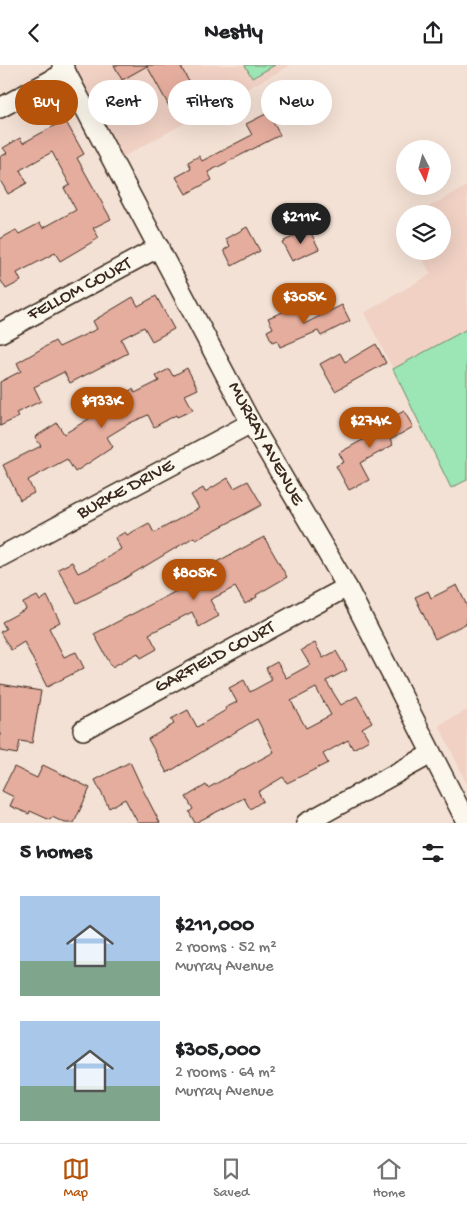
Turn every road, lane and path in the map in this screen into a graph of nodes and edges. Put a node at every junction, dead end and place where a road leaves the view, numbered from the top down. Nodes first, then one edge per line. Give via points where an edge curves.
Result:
1 (64, 69) edge
2 (0, 108) edge
3 (160, 247) junction
4 (0, 333) edge
5 (251, 423) junction
6 (0, 557) edge
7 (347, 587) junction
8 (83, 730) dead end
9 (431, 754) junction
10 (306, 823) edge
11 (467, 823) edge

1 - 2 street
1 - 3 street, MURRAY AVENUE
3 - 4 street, FELLOM COURT
3 - 5 street, MURRAY AVENUE
5 - 6 street, BURKE DRIVE
5 - 7 street, MURRAY AVENUE
7 - 8 street, GARFIELD COURT
7 - 9 street, MURRAY AVENUE
9 - 10 street
9 - 11 street, MURRAY AVENUE

